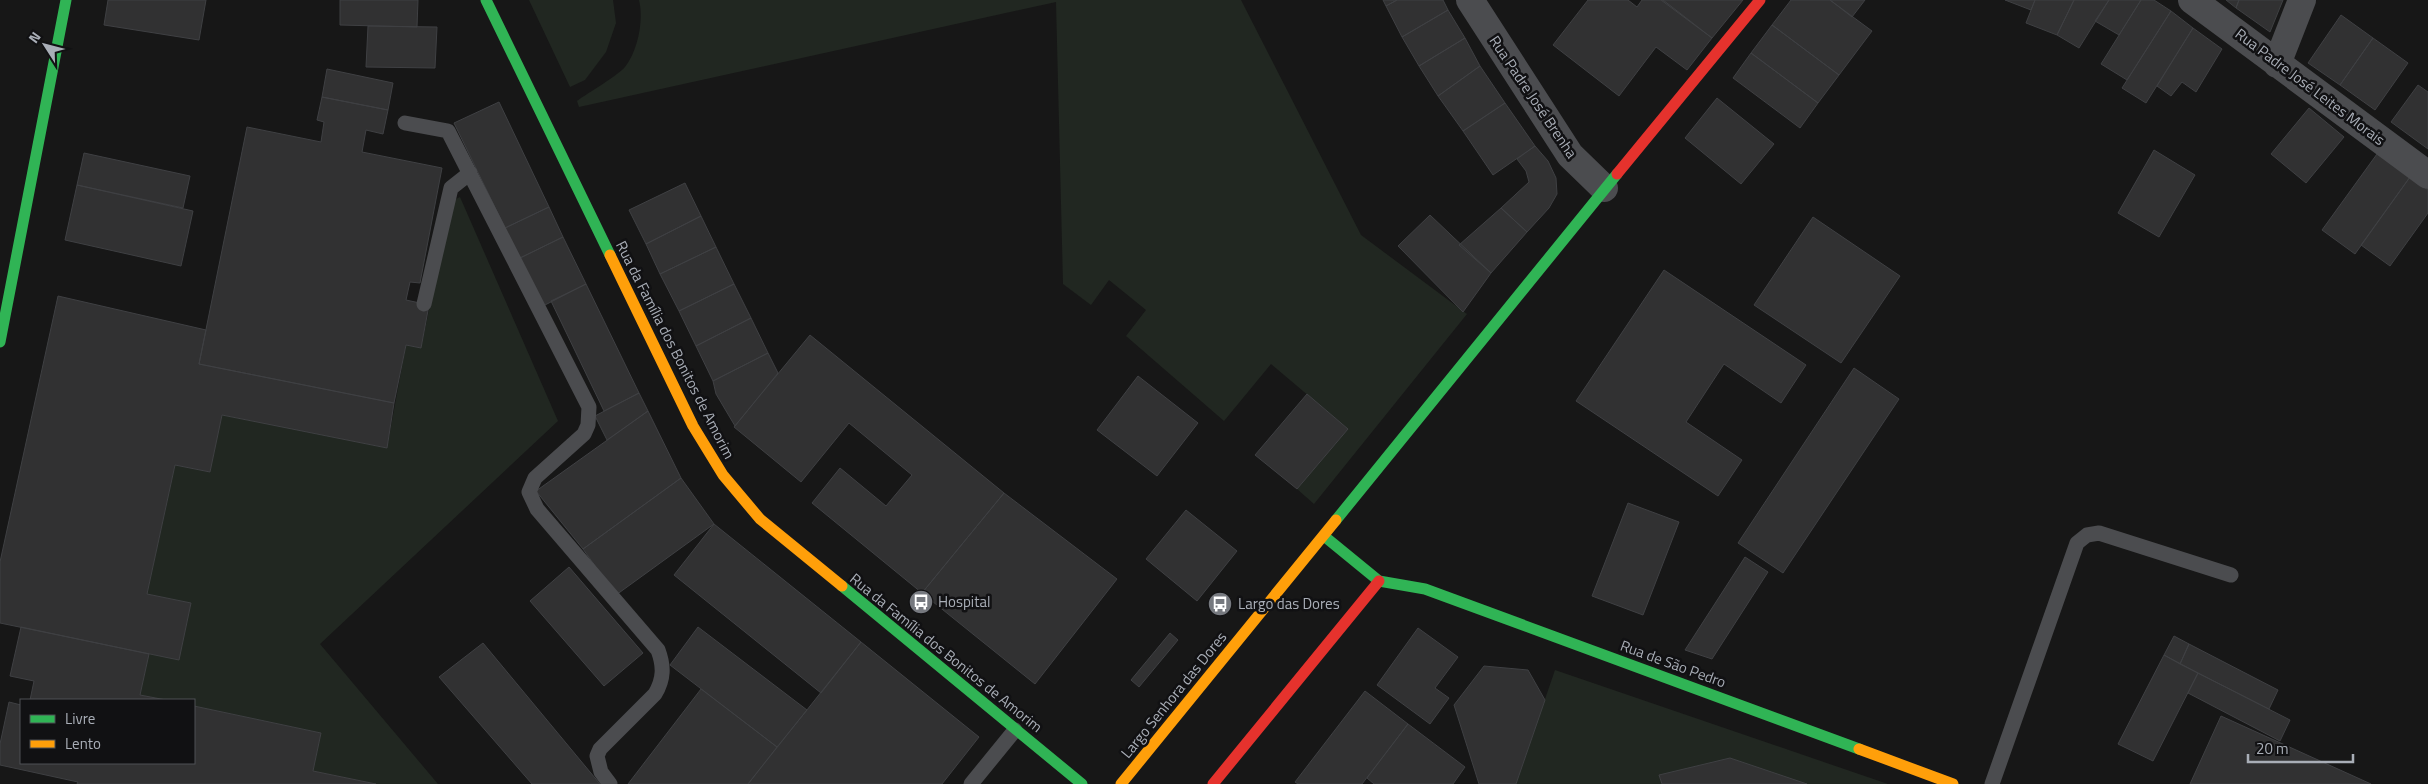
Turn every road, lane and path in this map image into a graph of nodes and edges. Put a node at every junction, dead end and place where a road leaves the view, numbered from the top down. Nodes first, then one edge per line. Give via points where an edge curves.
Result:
1 (66, 0) edge
2 (486, 0) edge
3 (1470, 0) edge
4 (1760, 0) edge
5 (2192, 0) edge
6 (2302, 0) edge
7 (2277, 64) junction
8 (405, 123) dead end
9 (470, 173) junction
10 (2428, 175) edge
11 (1604, 188) junction
12 (5, 288) edge
13 (424, 304) dead end
14 (0, 342) edge
15 (1324, 536) junction
16 (2231, 575) dead end
17 (1380, 581) junction
18 (1015, 730) junction
19 (610, 784) edge
20 (972, 784) edge
21 (1082, 784) edge
22 (1121, 784) edge
23 (1213, 784) edge
24 (1953, 784) edge
25 (1992, 784) edge

1 - 12 main road
2 - 18 main road, Rua da Família dos Bonitos de Amorim via 693,426 733,491 760,520
3 - 11 street, Rua Padre José Brenha via 1570,155
4 - 11 main road, Largo Senhora das Dores
5 - 7 street, Rua Padre José Leites Morais
6 - 7 street
7 - 10 street, Rua Padre José Leites Morais
8 - 9 lane via 448,131
9 - 13 lane via 451,188
9 - 19 lane via 589,407 584,434 535,478 529,492 532,502 658,650 662,660 661,684 655,694 597,756 601,772
11 - 15 main road, Largo Senhora das Dores
12 - 14 main road
15 - 17 main road
15 - 22 main road, Largo Senhora das Dores
16 - 25 lane via 2099,533 2087,535 2077,543
17 - 23 main road
17 - 24 main road, Rua de São Pedro via 1425,589
18 - 20 lane
18 - 21 main road, Rua da Família dos Bonitos de Amorim

